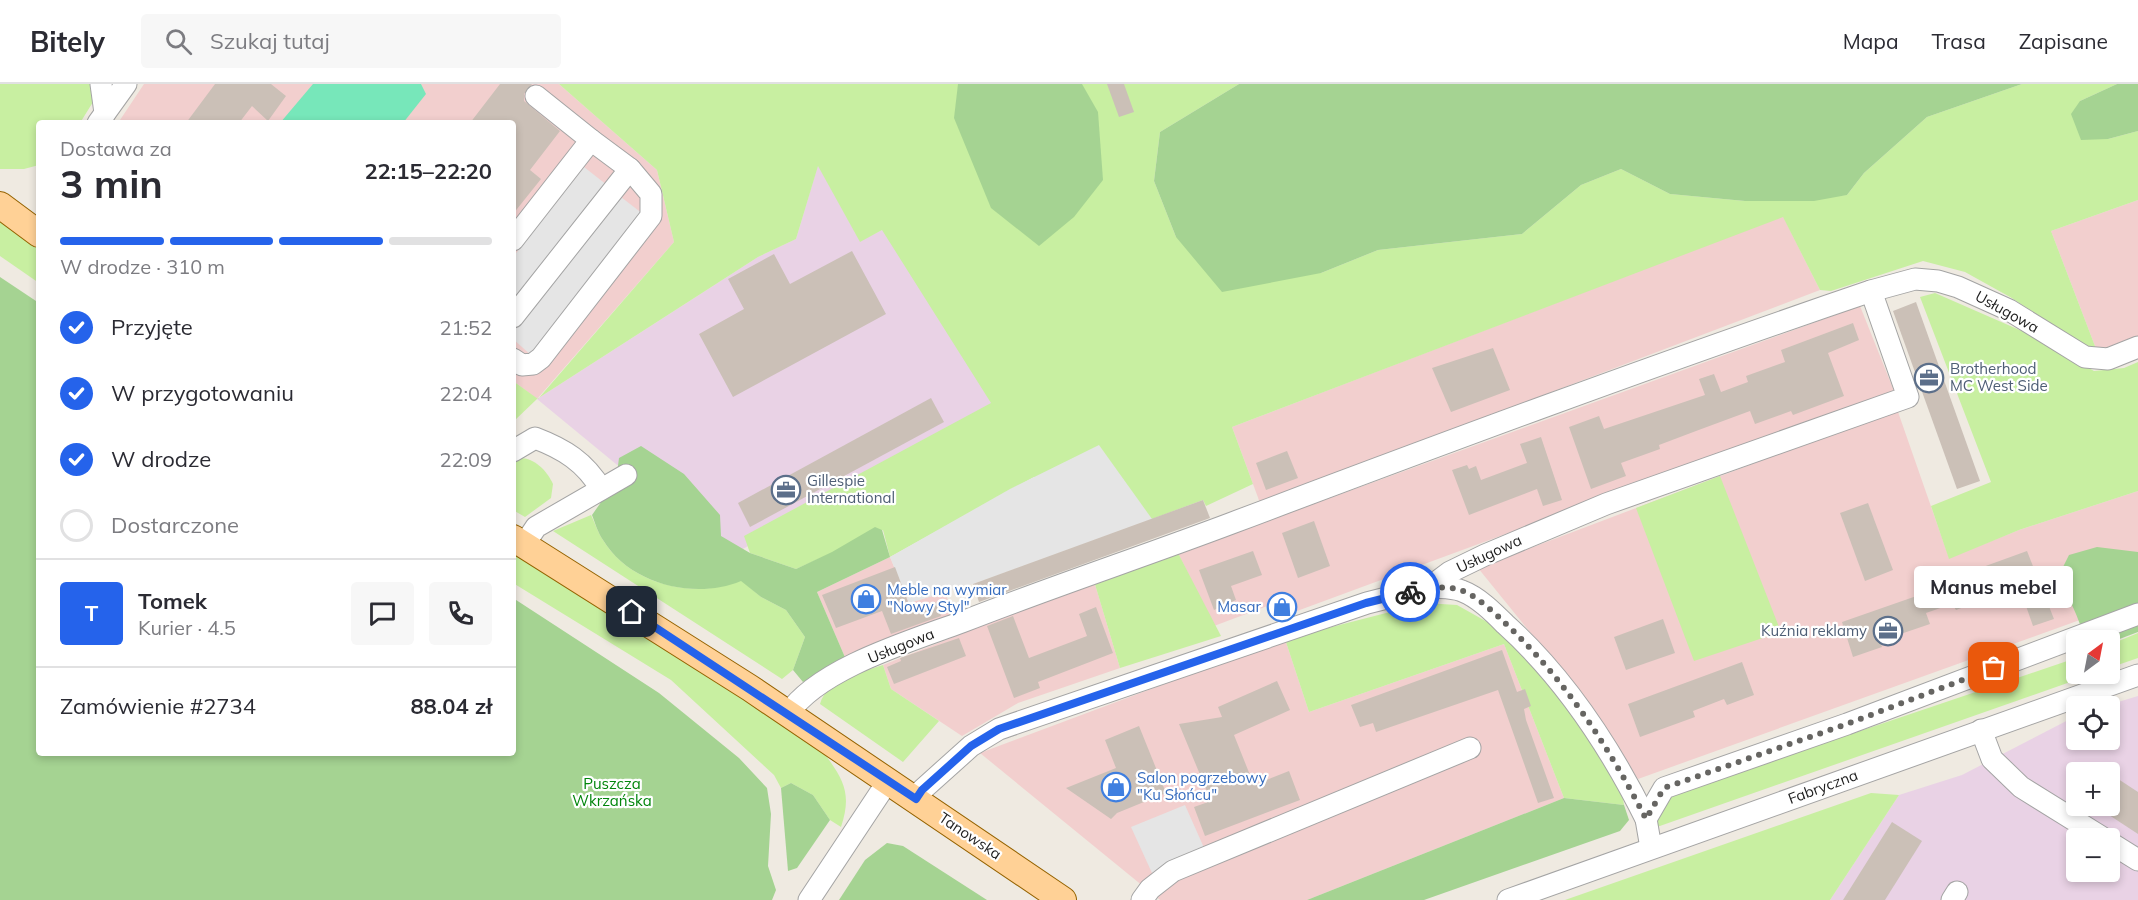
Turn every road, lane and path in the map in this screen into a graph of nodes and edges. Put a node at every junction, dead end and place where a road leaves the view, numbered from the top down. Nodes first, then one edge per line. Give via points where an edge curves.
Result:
1 (116, 86) edge
2 (536, 96) dead end
3 (102, 118) edge
4 (591, 140) junction
5 (630, 170) junction
6 (0, 206) edge
7 (36, 225) edge
8 (516, 236) edge
9 (1871, 291) junction
10 (516, 313) edge
11 (2138, 347) edge
12 (516, 361) edge
13 (516, 448) edge
14 (626, 476) dead end
15 (600, 489) junction
16 (519, 542) edge
17 (1430, 587) junction
18 (2138, 614) edge
19 (2138, 675) edge
20 (788, 714) junction
21 (1981, 730) junction
22 (1470, 748) dead end
23 (888, 781) junction
24 (916, 799) junction
25 (1646, 819) junction
26 (2087, 828) edge
27 (1651, 848) junction
28 (2120, 849) edge
29 (2138, 860) edge
30 (808, 900) edge
31 (1063, 900) edge
32 (1142, 900) edge
33 (1508, 900) edge

1 - 3 street
2 - 4 street
4 - 5 street
4 - 8 street
5 - 10 street
5 - 12 street via 651,194 651,216 541,358 533,364
6 - 7 main road
9 - 11 street, Usługowa via 1916,279 1938,281 2008,310 2085,357 2108,359
9 - 17 street, Usługowa via 1908,397 1606,504 1485,555
9 - 20 street, Usługowa via 1065,582 889,650 826,679
13 - 15 street via 535,438 562,448 591,472
14 - 15 street
15 - 16 street via 536,527
16 - 20 main road, Tanowska
17 - 24 street, Usługowa via 1366,603 999,729 971,746
17 - 25 street via 1461,590 1491,610 1535,651 1587,718
18 - 25 street via 1664,788
19 - 21 street, Fabryczna
20 - 23 main road, Tanowska
21 - 26 street via 1992,759 2021,788
21 - 27 street, Fabryczna
22 - 32 street via 1173,871
23 - 24 main road, Tanowska
23 - 30 street
24 - 31 main road, Tanowska
25 - 27 street
27 - 33 street, Fabryczna
28 - 29 street

